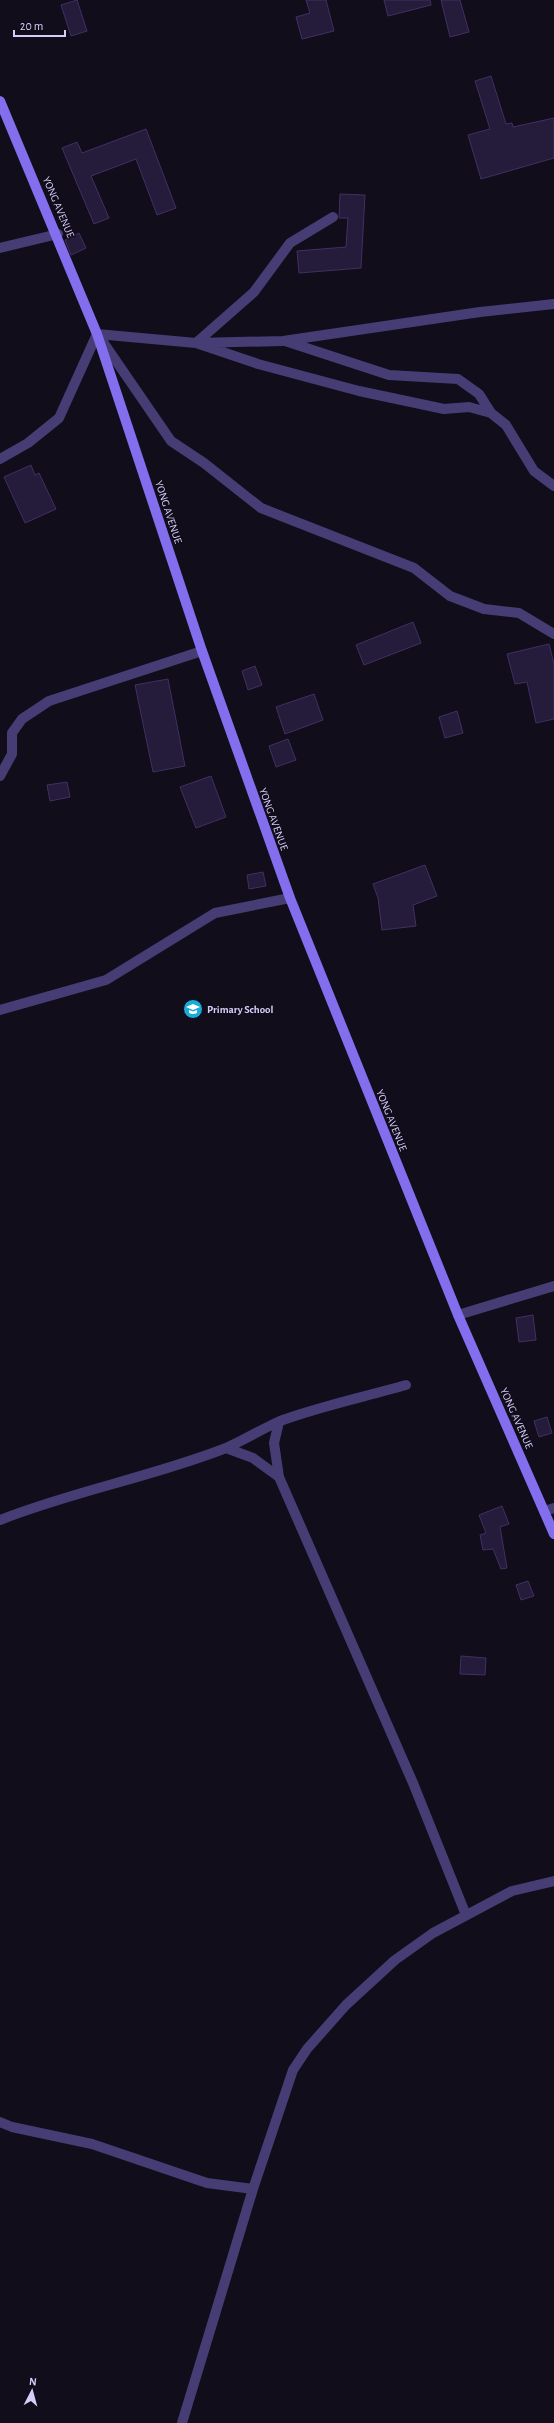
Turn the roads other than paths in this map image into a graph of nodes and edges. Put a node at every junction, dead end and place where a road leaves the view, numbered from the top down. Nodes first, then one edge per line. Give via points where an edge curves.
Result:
1 (0, 100) edge
2 (333, 217) dead end
3 (58, 234) junction
4 (0, 248) edge
5 (554, 304) edge
6 (97, 334) junction
7 (283, 341) junction
8 (196, 343) junction
9 (491, 413) junction
10 (0, 459) edge
11 (554, 486) edge
12 (554, 634) edge
13 (202, 651) junction
14 (0, 776) edge
15 (290, 898) junction
16 (0, 1010) edge
17 (554, 1286) edge
18 (458, 1315) junction
19 (406, 1385) dead end
20 (279, 1422) junction
21 (226, 1448) junction
22 (279, 1477) junction
23 (554, 1508) edge
24 (544, 1510) junction
25 (0, 1520) edge
26 (554, 1534) edge
27 (554, 1881) edge
28 (466, 1915) junction
29 (0, 2122) edge
30 (253, 2189) junction
31 (182, 2423) edge

1 - 3 street, YONG AVENUE
2 - 8 street via 290,243 254,292
3 - 4 street
3 - 6 street, YONG AVENUE
5 - 7 street via 480,312
6 - 8 street
6 - 10 street via 59,418 28,443
6 - 12 street via 147,410 171,441 204,463 261,508 414,568 450,596 484,609 519,613
6 - 13 street, YONG AVENUE
7 - 8 street
7 - 9 street via 389,375 458,379 479,394
8 - 9 street via 258,364 359,391 444,409 469,407
9 - 11 street via 506,425 534,471
13 - 14 street via 49,701 22,719 12,733 12,754
13 - 15 street, YONG AVENUE
15 - 16 street via 215,913 106,980
15 - 18 street, YONG AVENUE
17 - 18 street
18 - 24 street, YONG AVENUE
19 - 20 street via 319,1407
20 - 21 street
20 - 22 street via 274,1443
21 - 22 street via 253,1458
21 - 25 street via 94,1491 35,1506
22 - 28 street via 413,1783
23 - 24 street
24 - 26 street, YONG AVENUE
27 - 28 street via 512,1891
28 - 30 street via 433,1933 395,1960 346,2005 307,2049 293,2070
29 - 30 street via 12,2127 92,2144 207,2183
30 - 31 street

